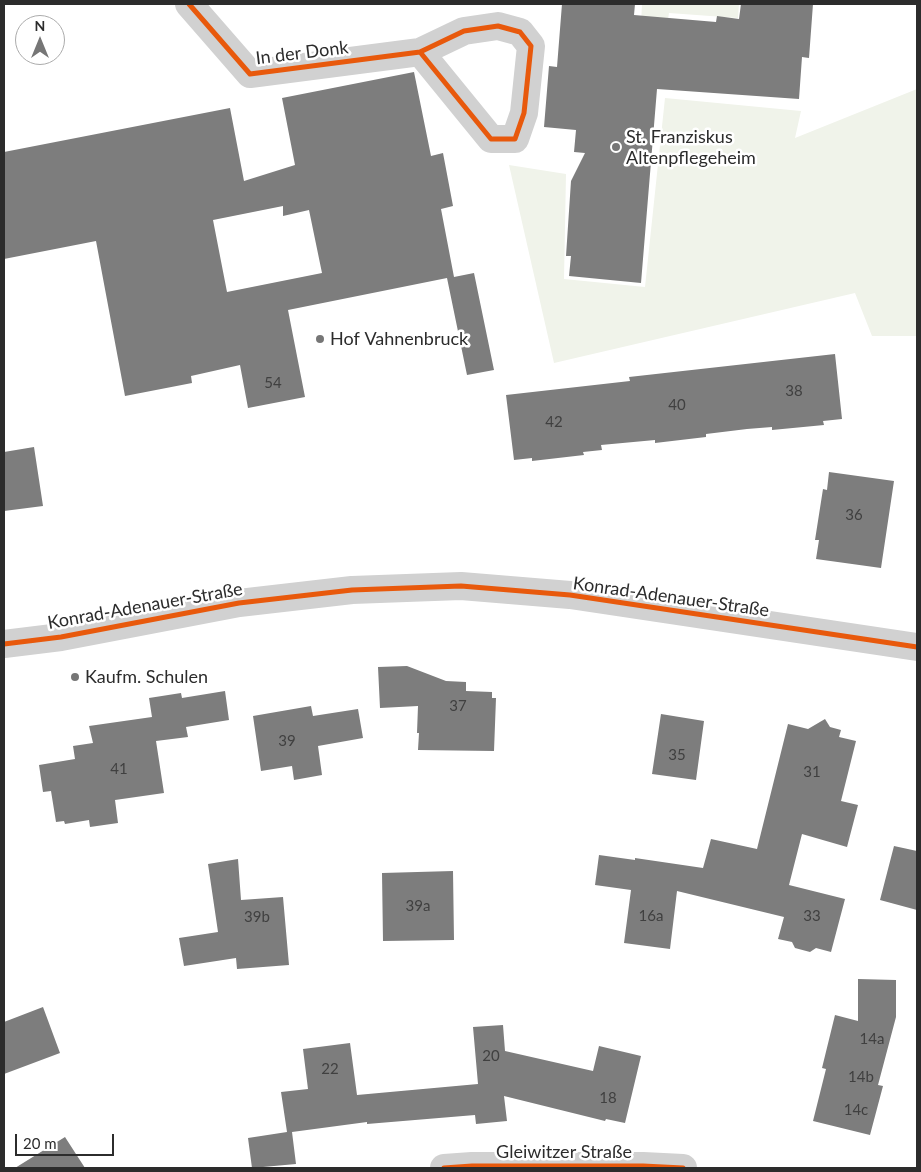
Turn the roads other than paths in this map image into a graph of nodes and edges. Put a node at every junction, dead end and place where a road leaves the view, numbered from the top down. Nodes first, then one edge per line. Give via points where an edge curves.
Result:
1 (189, 4) edge
2 (420, 52) junction
3 (4, 644) edge
4 (917, 647) edge
5 (643, 1167) edge
6 (444, 1168) edge
7 (684, 1168) edge

1 - 2 street, In der Donk via 250,74
2 - 2 street, In der Donk via 492,139 515,139 524,113 531,46 520,32 498,26 464,31
3 - 4 street, Konrad-Adenauer-Straße via 61,637 239,603 352,590 460,586 570,595
5 - 6 street, Gleiwitzer Straße
5 - 7 street, Gleiwitzer Straße

